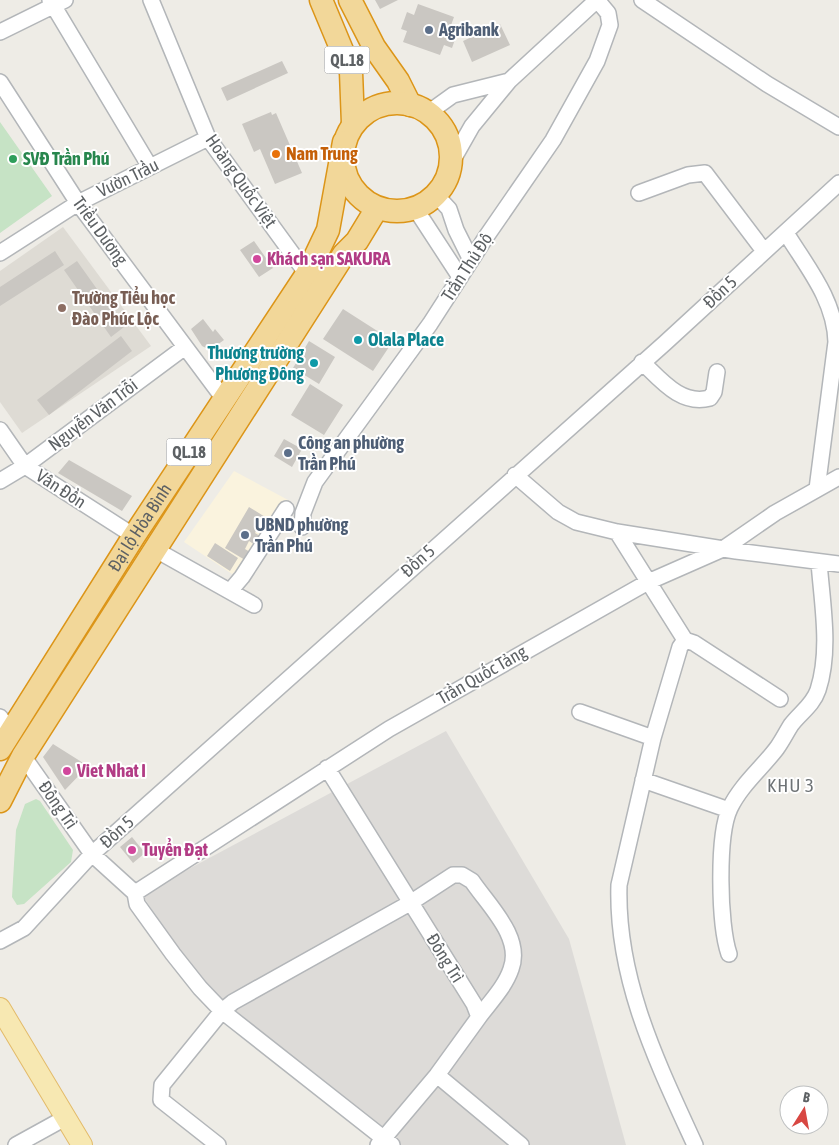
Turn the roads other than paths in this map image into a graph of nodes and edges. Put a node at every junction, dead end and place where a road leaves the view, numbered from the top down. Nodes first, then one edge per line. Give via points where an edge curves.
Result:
1 (151, 0) edge
2 (321, 0) edge
3 (350, 0) edge
4 (597, 0) edge
5 (642, 0) edge
6 (56, 2) edge
7 (0, 32) edge
8 (0, 82) edge
9 (509, 82) junction
10 (419, 109) junction
11 (839, 127) edge
12 (349, 133) junction
13 (208, 138) junction
14 (451, 163) junction
15 (150, 167) junction
16 (839, 183) edge
17 (640, 193) dead end
18 (436, 194) junction
19 (78, 203) junction
20 (376, 208) junction
21 (415, 208) junction
22 (786, 233) junction
23 (764, 251) junction
24 (0, 253) edge
25 (471, 260) junction
26 (307, 274) junction
27 (460, 277) junction
28 (185, 347) junction
29 (642, 362) junction
30 (716, 372) dead end
31 (223, 401) junction
32 (241, 416) junction
33 (0, 430) edge
34 (25, 466) junction
35 (515, 475) junction
36 (839, 477) edge
37 (0, 481) edge
38 (817, 488) junction
39 (286, 509) dead end
40 (302, 527) dead end
41 (617, 532) junction
42 (134, 536) junction
43 (723, 549) junction
44 (156, 550) junction
45 (819, 562) junction
46 (839, 564) edge
47 (648, 582) junction
48 (231, 590) junction
49 (254, 605) dead end
50 (685, 640) junction
51 (780, 699) dead end
52 (580, 712) dead end
53 (4, 733) edge
54 (653, 738) junction
55 (24, 756) junction
56 (327, 768) junction
57 (643, 780) junction
58 (0, 801) edge
59 (729, 810) junction
60 (92, 854) junction
61 (135, 893) junction
62 (410, 903) junction
63 (0, 941) edge
64 (729, 954) dead end
65 (0, 1008) edge
66 (222, 1011) junction
67 (479, 1017) junction
68 (436, 1075) junction
69 (65, 1118) junction
70 (384, 1143) edge
71 (16, 1145) edge
72 (82, 1145) edge
73 (218, 1145) edge
74 (521, 1145) edge
75 (695, 1145) edge

1 - 13 street, Hoàng Quốc Việt
2 - 12 highway, Đại lộ Hòa Bình / QL.18 via 351,72
3 - 10 highway, QL.18 via 374,47
4 - 9 street
4 - 25 street, Trần Thủ Độ via 608,13 610,25 597,62 553,140
5 - 11 street via 767,84
6 - 7 street
6 - 15 street
8 - 19 street, Triều Dương
9 - 10 street via 454,95
9 - 14 street via 472,126
10 - 12 highway via 396,103 382,105 368,111
10 - 14 highway, QL.18 via 439,123 446,135
12 - 20 highway, QL.18 via 342,162 348,181 360,197
12 - 26 highway, Đại lộ Hòa Bình / QL.18 via 328,230
13 - 15 street, Vườn Trầu
13 - 26 street, Hoàng Quốc Việt
14 - 18 highway via 446,180
15 - 19 street, Vườn Trầu
16 - 22 street, Đồn 5
17 - 23 street via 688,174 705,173
18 - 21 highway
18 - 25 street via 449,209
19 - 24 street, Vườn Trầu
19 - 28 street, Triều Dương
20 - 21 highway via 396,212
20 - 32 highway, Đại lộ Hòa Bình / QL.18
21 - 27 street
22 - 23 street, Đồn 5
22 - 38 street via 826,298 835,324 836,342
23 - 29 street, Đồn 5
25 - 27 street, Trần Thủ Độ
26 - 31 highway, Đại lộ Hòa Bình / QL.18
27 - 40 street, Trần Thủ Độ via 430,324 315,482 303,513
28 - 31 street, Triều Dương
28 - 34 street, Nguyễn Văn Trỗi
29 - 30 street via 675,392 702,400 710,398 714,392
29 - 35 street, Đồn 5
31 - 32 highway
31 - 42 highway, Đại lộ Hòa Bình / QL.18
32 - 44 highway, Đại lộ Hòa Bình / QL.18
33 - 34 street, Vân Đồn
34 - 37 street, Nguyễn Văn Trỗi
34 - 42 street, Vân Đồn
35 - 41 street via 566,518
35 - 60 street, Đồn 5
36 - 38 street, Trần Quốc Tảng
38 - 43 street, Trần Quốc Tảng
39 - 48 street
41 - 43 street
41 - 47 street
42 - 44 highway
42 - 53 highway, Đại lộ Hòa Bình / QL.18
43 - 45 street
43 - 47 street, Trần Quốc Tảng
44 - 48 street
44 - 55 highway, Đại lộ Hòa Bình / QL.18
45 - 46 street
45 - 59 street via 825,651 818,691 778,747 738,793
47 - 50 street
47 - 56 street, Trần Quốc Tảng via 442,698
48 - 49 street
50 - 51 street
50 - 54 street via 680,647
52 - 54 street
53 - 55 highway
54 - 57 street
55 - 58 highway, Đại lộ Hòa Bình / QL.18
55 - 60 street, Đông Trì
56 - 61 street, Trần Quốc Tảng
56 - 62 street, Đông Trì
57 - 59 street
57 - 75 street via 619,885 623,946 644,1032
59 - 64 street via 721,873 724,940
60 - 61 street, Đông Trì
60 - 63 street, Đồn 5 via 24,928
61 - 66 street via 138,904 173,954
62 - 66 street
62 - 67 street, Đông Trì
62 - 67 street via 453,875 462,875 472,881 502,922 511,939 512,968
65 - 69 main road
66 - 70 street
66 - 73 street via 162,1085 160,1092 161,1100
67 - 68 street
68 - 70 street
68 - 74 street
69 - 71 street
69 - 72 main road

